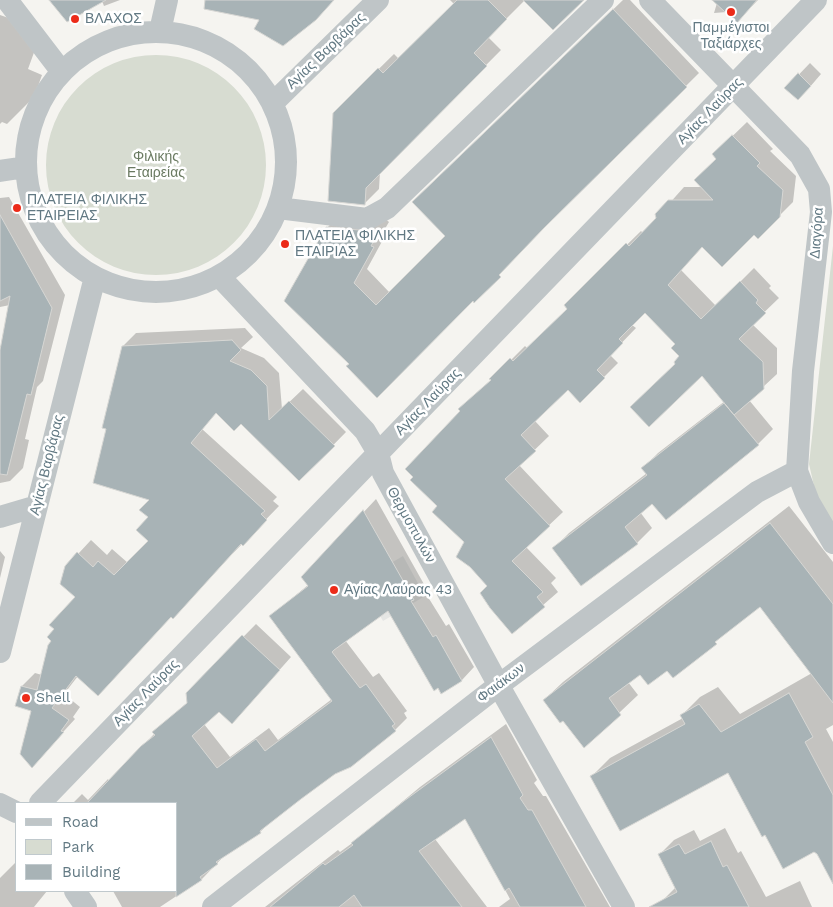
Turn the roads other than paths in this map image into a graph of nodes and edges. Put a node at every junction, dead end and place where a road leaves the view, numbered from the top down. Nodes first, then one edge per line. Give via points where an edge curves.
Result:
1 (7, 0) edge
2 (166, 0) edge
3 (378, 0) edge
4 (603, 0) edge
5 (650, 0) edge
6 (816, 0) edge
7 (160, 31) junction
8 (62, 72) junction
9 (733, 87) junction
10 (273, 103) junction
11 (26, 167) junction
12 (0, 171) edge
13 (278, 208) junction
14 (219, 276) junction
15 (95, 277) junction
16 (378, 453) junction
17 (797, 471) junction
18 (37, 506) junction
19 (0, 517) edge
20 (833, 543) edge
21 (0, 652) edge
22 (499, 685) junction
23 (41, 802) edge
24 (0, 804) edge
25 (15, 812) edge
26 (76, 892) edge
27 (86, 907) edge
28 (213, 907) edge
29 (624, 907) edge

1 - 8 street
2 - 7 street
3 - 10 street, Αγίας Βαρβάρας
4 - 13 street via 388,208 367,219
5 - 9 street, Διαγόρα
6 - 9 street, Αγίας Λαύρας
7 - 8 street via 124,35 90,49
7 - 10 street via 206,41 227,52 246,67
8 - 11 street via 41,101 32,122
9 - 16 street, Αγίας Λαύρας
9 - 17 street, Διαγόρα via 800,155 819,190 821,212 803,371
10 - 13 street via 286,147 286,168
11 - 12 street
11 - 15 street via 28,186 40,223 63,254
13 - 14 street via 250,252
14 - 15 street via 180,290 158,292 122,288
14 - 16 street, Θερμοπυλών via 365,431
15 - 18 street, Αγίας Βαρβάρας
16 - 22 street, Θερμοπυλών via 383,473
16 - 23 street, Αγίας Λαύρας
17 - 20 street via 809,502
17 - 22 street, Φαιάκων via 757,492
18 - 19 street
18 - 21 street, Αγίας Βαρβάρας
22 - 28 street, Φαιάκων
22 - 29 street, Θερμοπυλών
24 - 25 street
26 - 27 street

